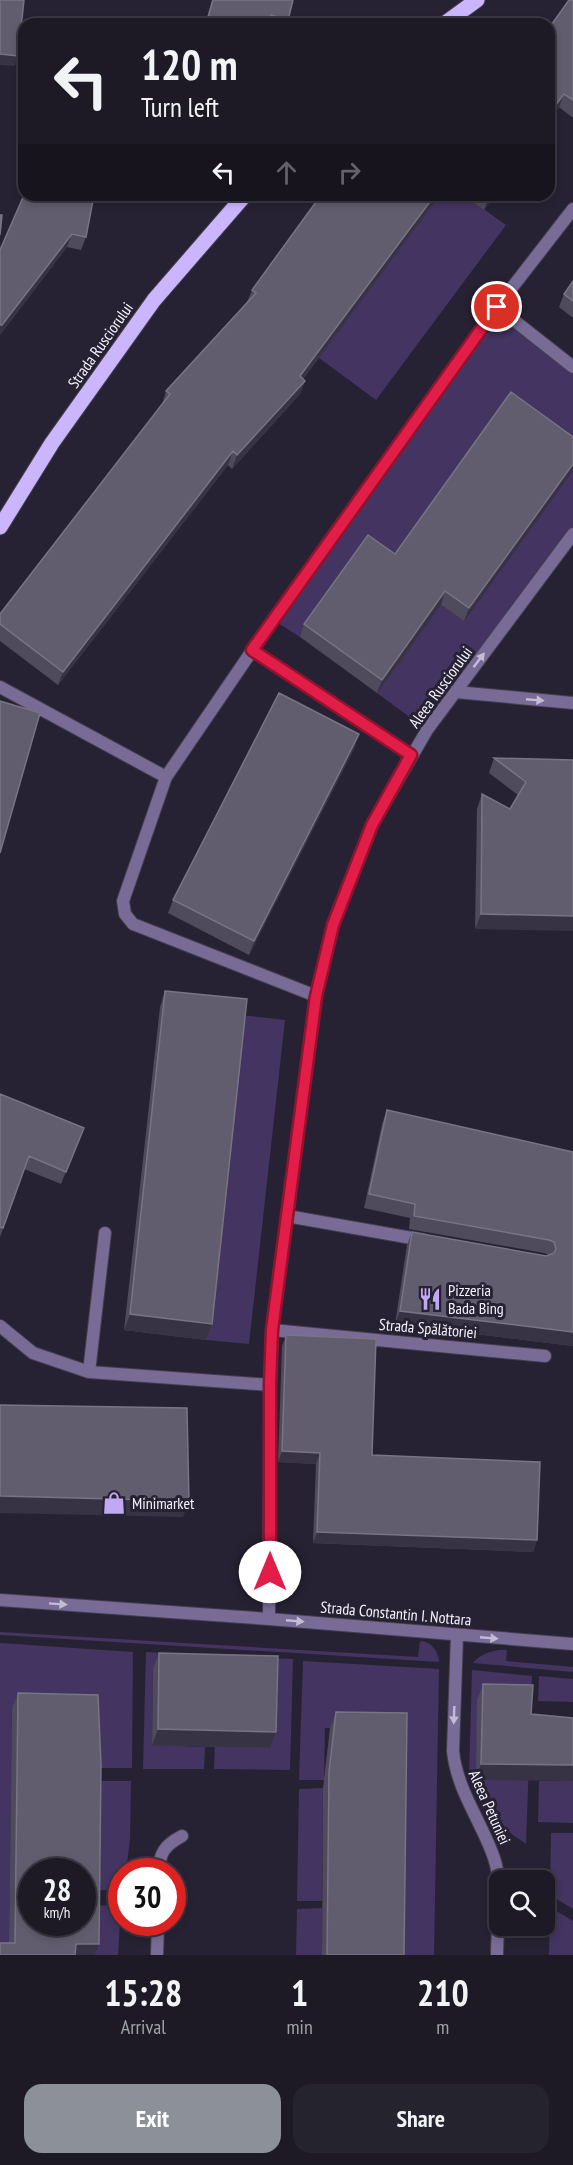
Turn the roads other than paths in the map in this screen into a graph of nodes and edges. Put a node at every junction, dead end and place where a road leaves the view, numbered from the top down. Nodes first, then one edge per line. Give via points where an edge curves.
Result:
1 (477, 0) edge
2 (452, 18) edge
3 (240, 201) edge
4 (573, 209) edge
5 (497, 307) junction
6 (573, 367) edge
7 (0, 527) edge
8 (573, 534) edge
9 (252, 650) junction
10 (0, 687) edge
11 (456, 692) junction
12 (573, 703) edge
13 (411, 755) junction
14 (166, 777) junction
15 (316, 996) junction
16 (287, 1216) junction
17 (105, 1233) dead end
18 (438, 1243) edge
19 (0, 1326) edge
20 (272, 1330) junction
21 (545, 1356) dead end
22 (89, 1372) junction
23 (270, 1384) junction
24 (0, 1600) edge
25 (269, 1619) junction
26 (457, 1635) junction
27 (573, 1644) edge
28 (182, 1836) dead end
29 (161, 1858) edge
30 (158, 1936) edge
31 (157, 1955) edge
32 (496, 1955) edge

1 - 2 main road
3 - 7 main road, Strada Rusciorului via 154,300 52,443
4 - 5 street
5 - 6 street
5 - 9 street
11 -> 8 street, Aleea Rusciorului
9 - 13 street
9 - 14 street
10 - 14 street
11 -> 12 street
11 - 13 street, Aleea Rusciorului
13 - 15 street, Aleea Rusciorului via 372,825 333,925
14 - 15 street via 123,901 125,914 133,924
15 - 16 street, Aleea Rusciorului
16 - 18 street
16 - 20 street, Aleea Rusciorului
17 - 22 street
19 - 22 street via 33,1353
20 - 21 street, Strada Spălătoriei
20 - 23 street, Aleea Rusciorului
22 - 23 street
23 - 25 street, Aleea Rusciorului
24 -> 25 street, Strada Constantin I. Nottara
25 -> 26 street, Strada Constantin I. Nottara
26 -> 27 street, Strada Constantin I. Nottara
26 -> 32 street, Aleea Petuniei via 454,1767 498,1871
28 - 29 street
30 - 31 street

